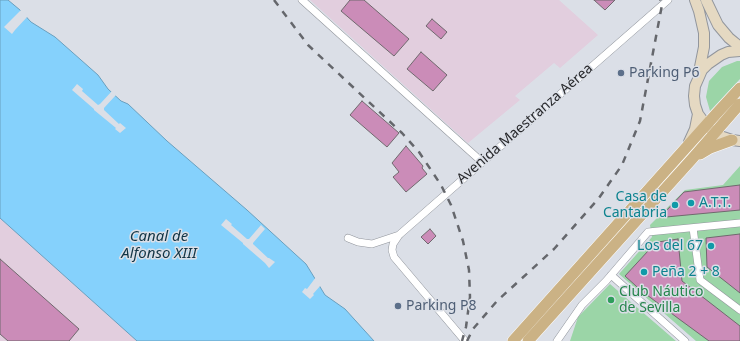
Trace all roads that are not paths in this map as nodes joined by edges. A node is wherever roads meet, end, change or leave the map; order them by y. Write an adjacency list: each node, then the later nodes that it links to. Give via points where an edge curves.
1 (302, 0): 16 (street)
2 (695, 0): 7 (main road, via 704,33)
3 (706, 0): 5 (main road, via 718,25)
4 (666, 1): 16 (street, Avenida Maestranza Aérea)
5 (740, 48)
6 (740, 51): 7 (main road, via 728,52 714,59 702,70)
7 (699, 77): 10 (main road, via 694,96)
8 (740, 88): 11 (main road)
9 (740, 104): 12 (main road)
10 (698, 114): 11 (main road); 14 (main road, via 695,129)
11 (706, 126): 12 (main road); 14 (main road)
12 (714, 133): 13 (main road, via 726,139); 15 (main road)
13 (736, 140): 15 (main road, via 710,148)
14 (687, 146): 24 (main road)
15 (692, 159): 25 (main road)
16 (482, 162): 19 (street, Avenida Maestranza Aérea)
17 (740, 223): 18 (street)
18 (693, 228): 21 (street, via 648,232); 22 (street, via 700,280)
19 (399, 235): 20 (street, via 372,244); 23 (street, Avenida Maestranza Aérea, via 393,244 394,257)
20 (348, 238)
21 (611, 275): 26 (street, via 582,305); 27 (street)
22 (740, 310)
23 (465, 341)
24 (513, 341)
25 (528, 341)
26 (557, 341)
27 (685, 341)

